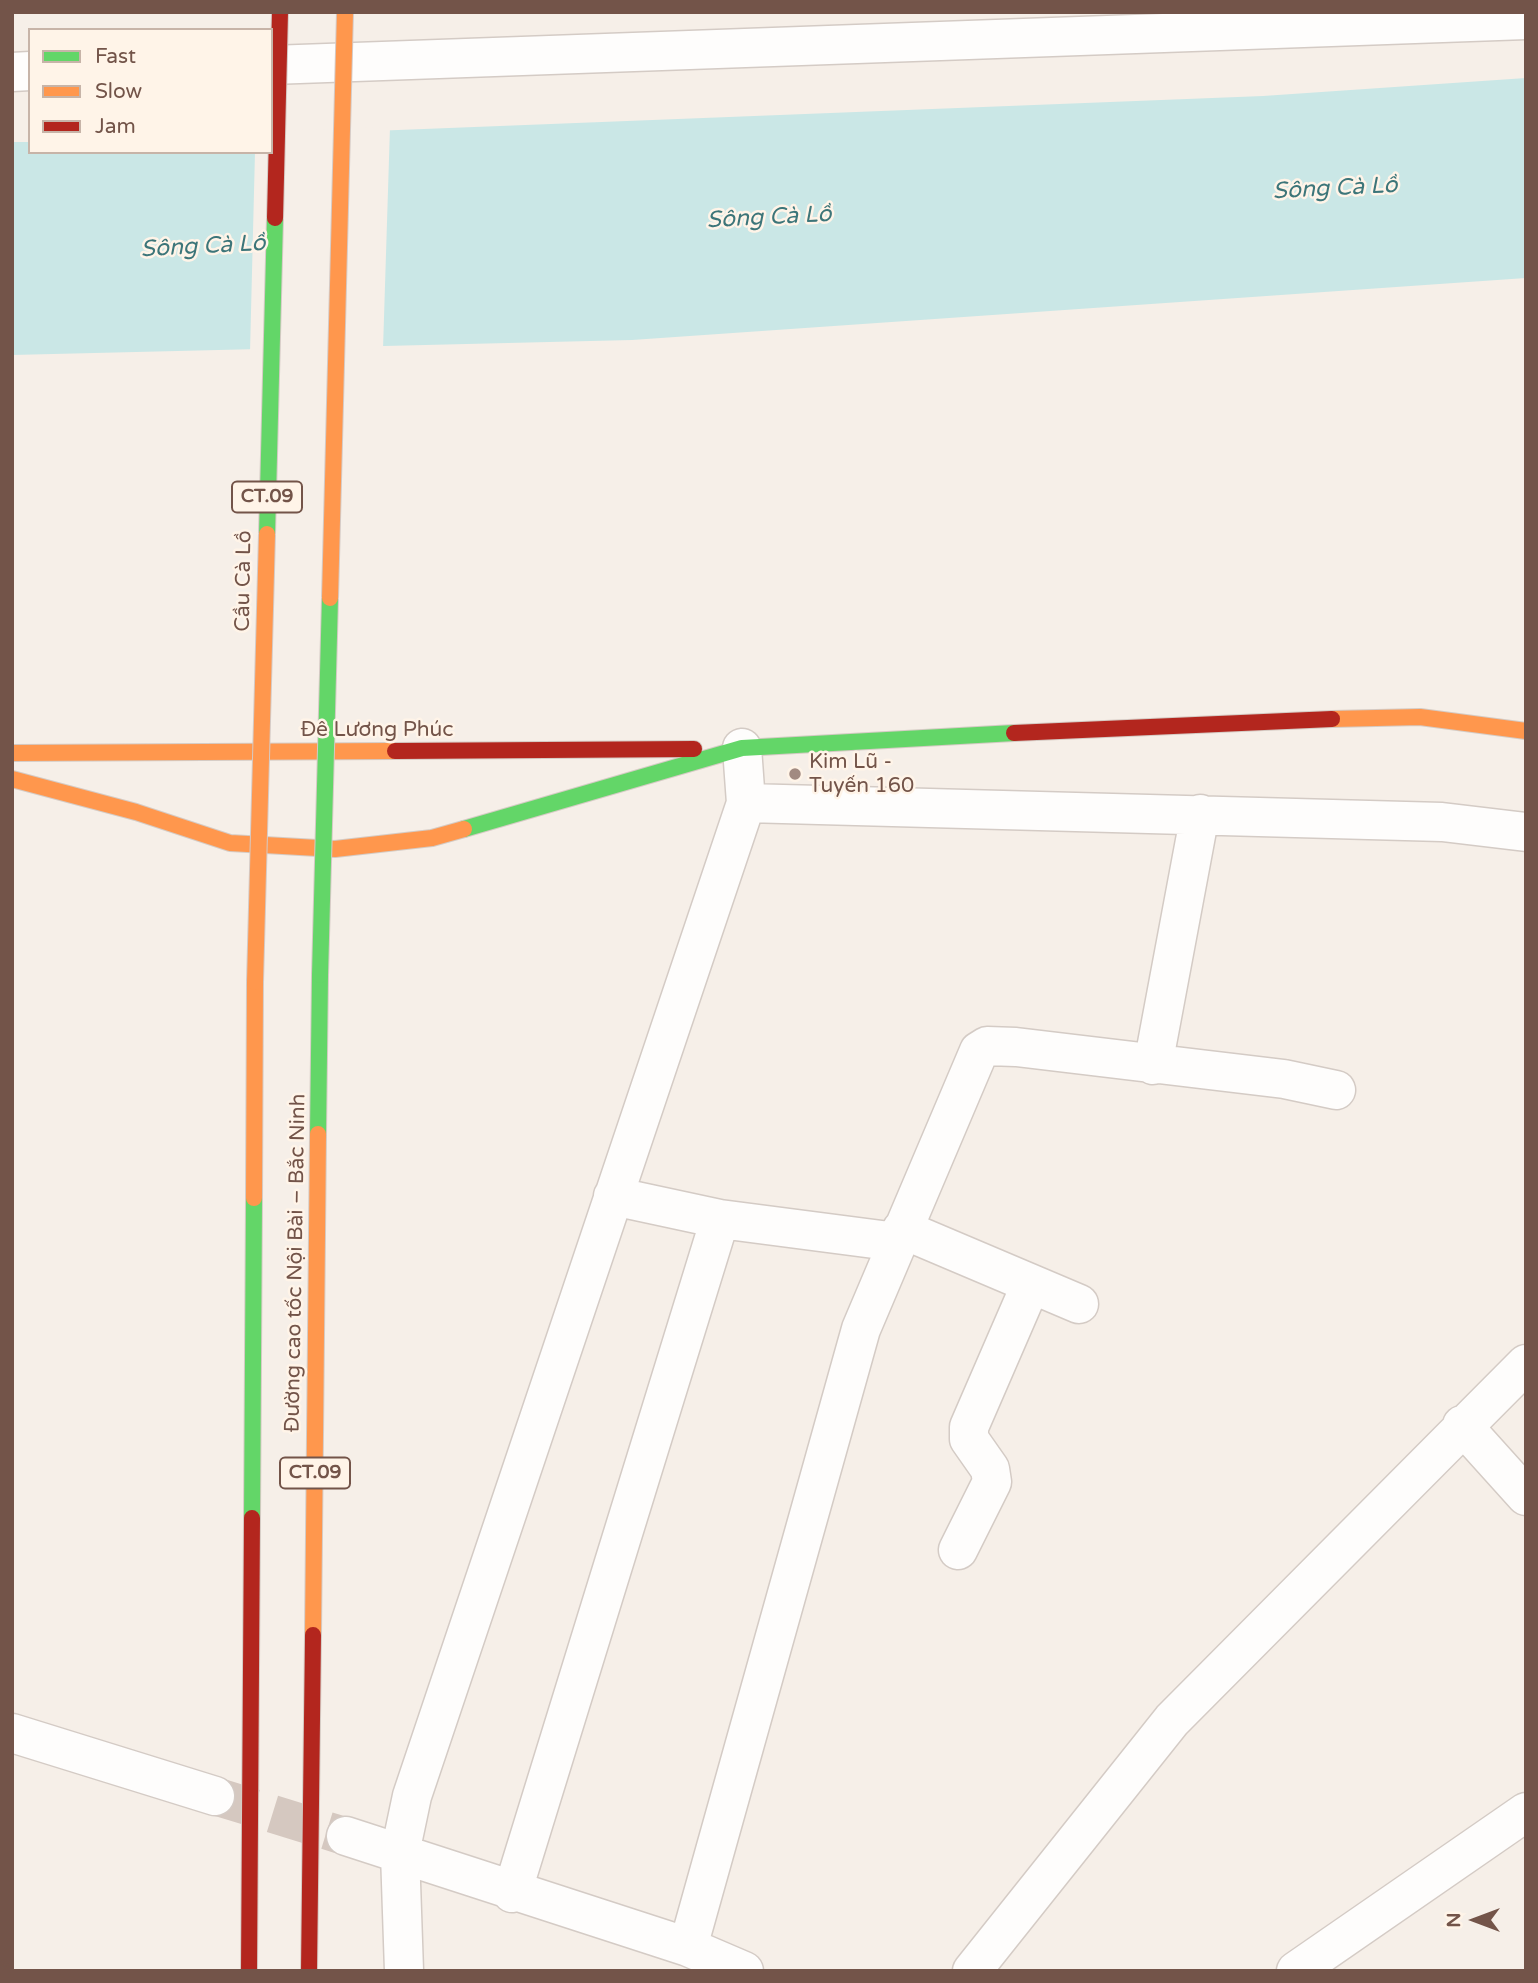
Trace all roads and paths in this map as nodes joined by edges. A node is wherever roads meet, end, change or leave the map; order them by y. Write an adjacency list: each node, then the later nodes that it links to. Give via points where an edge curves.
1 (279, 12): 12 (main road, Cầu Cà Lồ / CT.09, bridge)
2 (345, 12): 32 (main road, Đường cao tốc Nội Bài – Bắc Ninh / CT.09, bridge, via 320,975)
3 (1526, 20): 4 (street)
4 (273, 65)
5 (1526, 731): 6 (main road, via 1420,718 1255,721)
6 (742, 748): 7 (main road, Đê Lương Phúc); 8 (main road, via 432,838 335,849 230,844); 9 (street)
7 (12, 753)
8 (12, 779)
9 (746, 803): 10 (street); 15 (street)
10 (1200, 814): 11 (street, via 1442,822); 13 (street)
11 (1526, 832)
12 (255, 982): 31 (main road, Đường cao tốc Nội Bài – Bắc Ninh / CT.09)
13 (1153, 1065): 14 (street, via 1284,1079); 17 (street, via 1016,1047 987,1046 979,1051)
14 (1336, 1090)
15 (613, 1196): 16 (street); 28 (street, via 412,1796)
16 (720, 1219): 17 (street); 29 (street)
17 (899, 1236): 18 (street); 30 (street, via 862,1329)
18 (1031, 1284): 19 (street); 23 (street, via 969,1427 969,1439 990,1469 992,1482)
19 (1079, 1304)
20 (1526, 1364): 21 (street)
21 (1462, 1425): 22 (street); 35 (street, via 1172,1720)
22 (1526, 1496)
23 (958, 1550)
24 (12, 1733): 25 (street)
25 (215, 1796)
26 (1526, 1812): 36 (street)
27 (346, 1836): 28 (street)
28 (400, 1853): 29 (street); 33 (street)
29 (512, 1892): 30 (street)
30 (688, 1947): 34 (street)
31 (249, 1971)
32 (309, 1971)
33 (404, 1971)
34 (744, 1971)
35 (972, 1971)
36 (1296, 1971)

